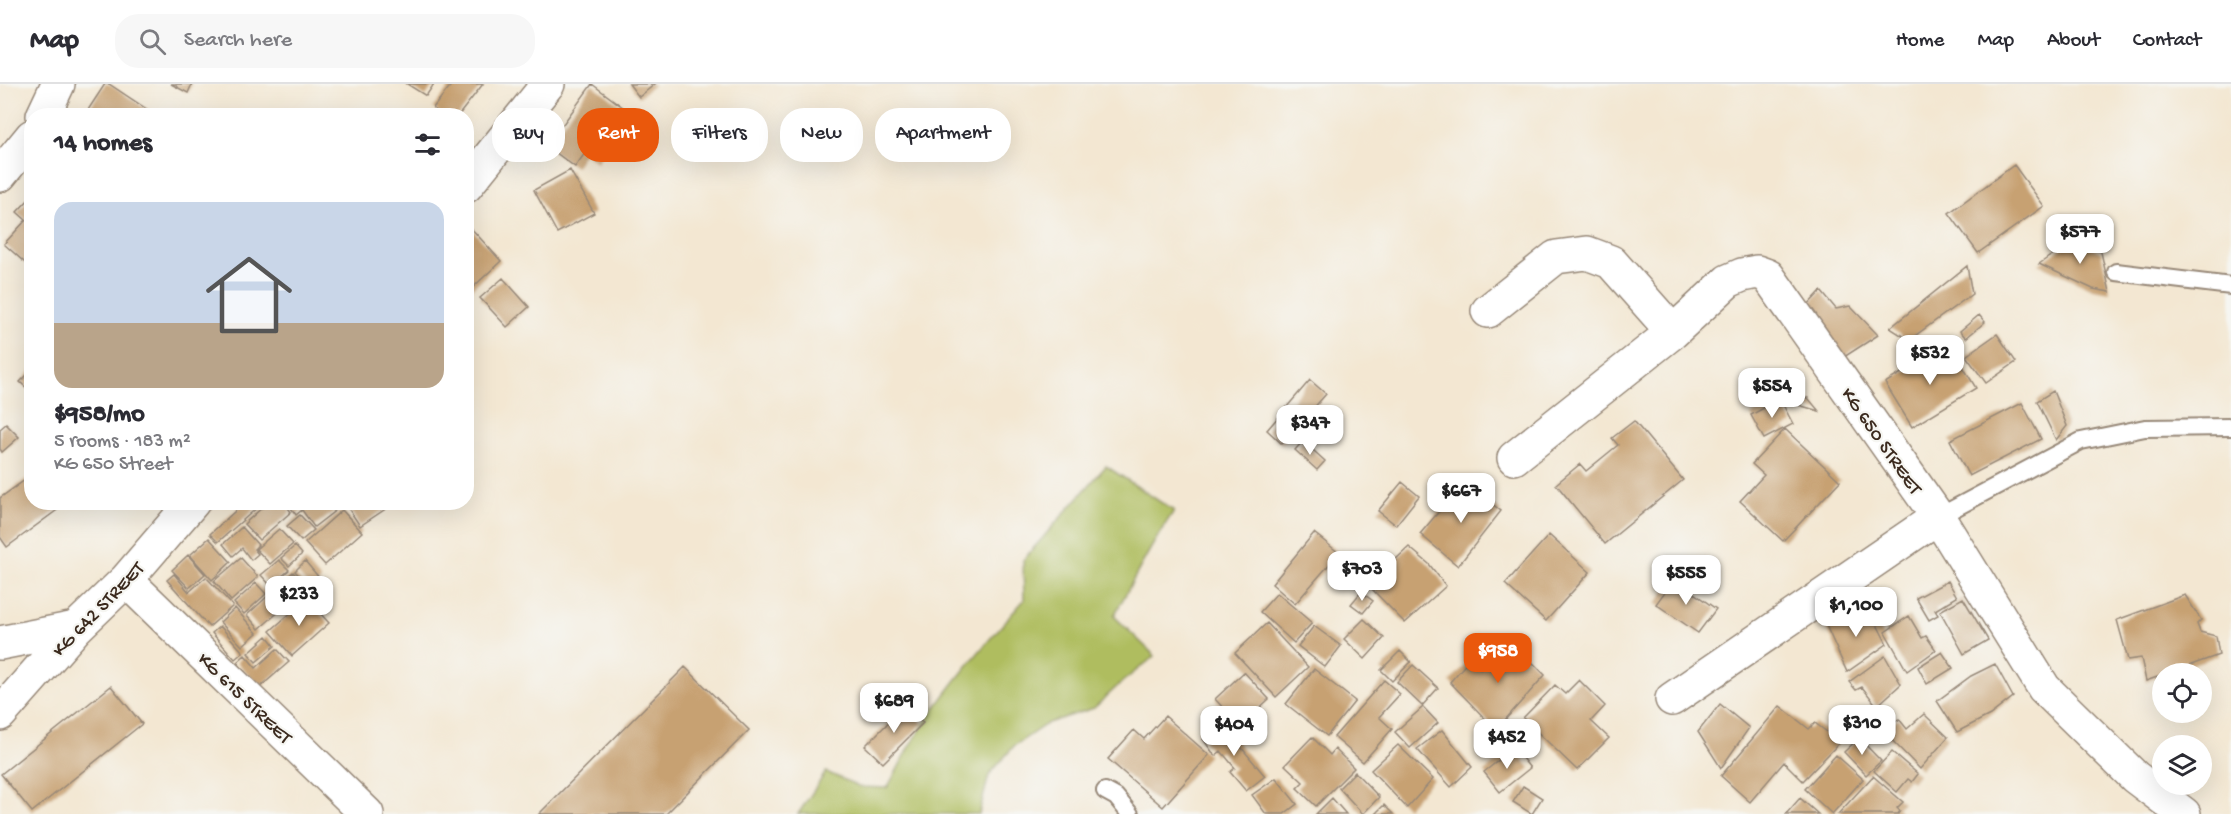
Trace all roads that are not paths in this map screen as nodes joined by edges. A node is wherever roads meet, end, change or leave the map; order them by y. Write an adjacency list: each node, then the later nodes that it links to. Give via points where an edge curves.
1 (58, 84): 3 (street)
2 (548, 84): 6 (street)
3 (47, 108)
4 (24, 146): 5 (street)
5 (0, 175)
6 (474, 176)
7 (2116, 272): 8 (lane)
8 (2231, 286)
9 (1488, 311): 10 (street, via 1556,257 1587,253 1611,262)
10 (1672, 332): 12 (street, KG 650 STREET); 14 (street, KG 650 STREET, via 1728,280 1757,272 1768,276)
11 (2231, 427): 14 (lane, via 2145,428 2080,441)
12 (1514, 458)
13 (186, 510): 15 (street, KG 642 STREET)
14 (1938, 517): 18 (street); 23 (street, KG 650 STREET, via 2044,688 2135,777)
15 (126, 580): 16 (street, KG 642 STREET); 21 (street, KG 615 STREET)
16 (76, 627): 17 (street); 19 (street, KG 642 STREET)
17 (0, 643)
18 (1672, 699)
19 (0, 714)
20 (1105, 791): 22 (lane, via 1116,797)
21 (367, 814)
22 (1130, 814)
23 (2184, 814)

